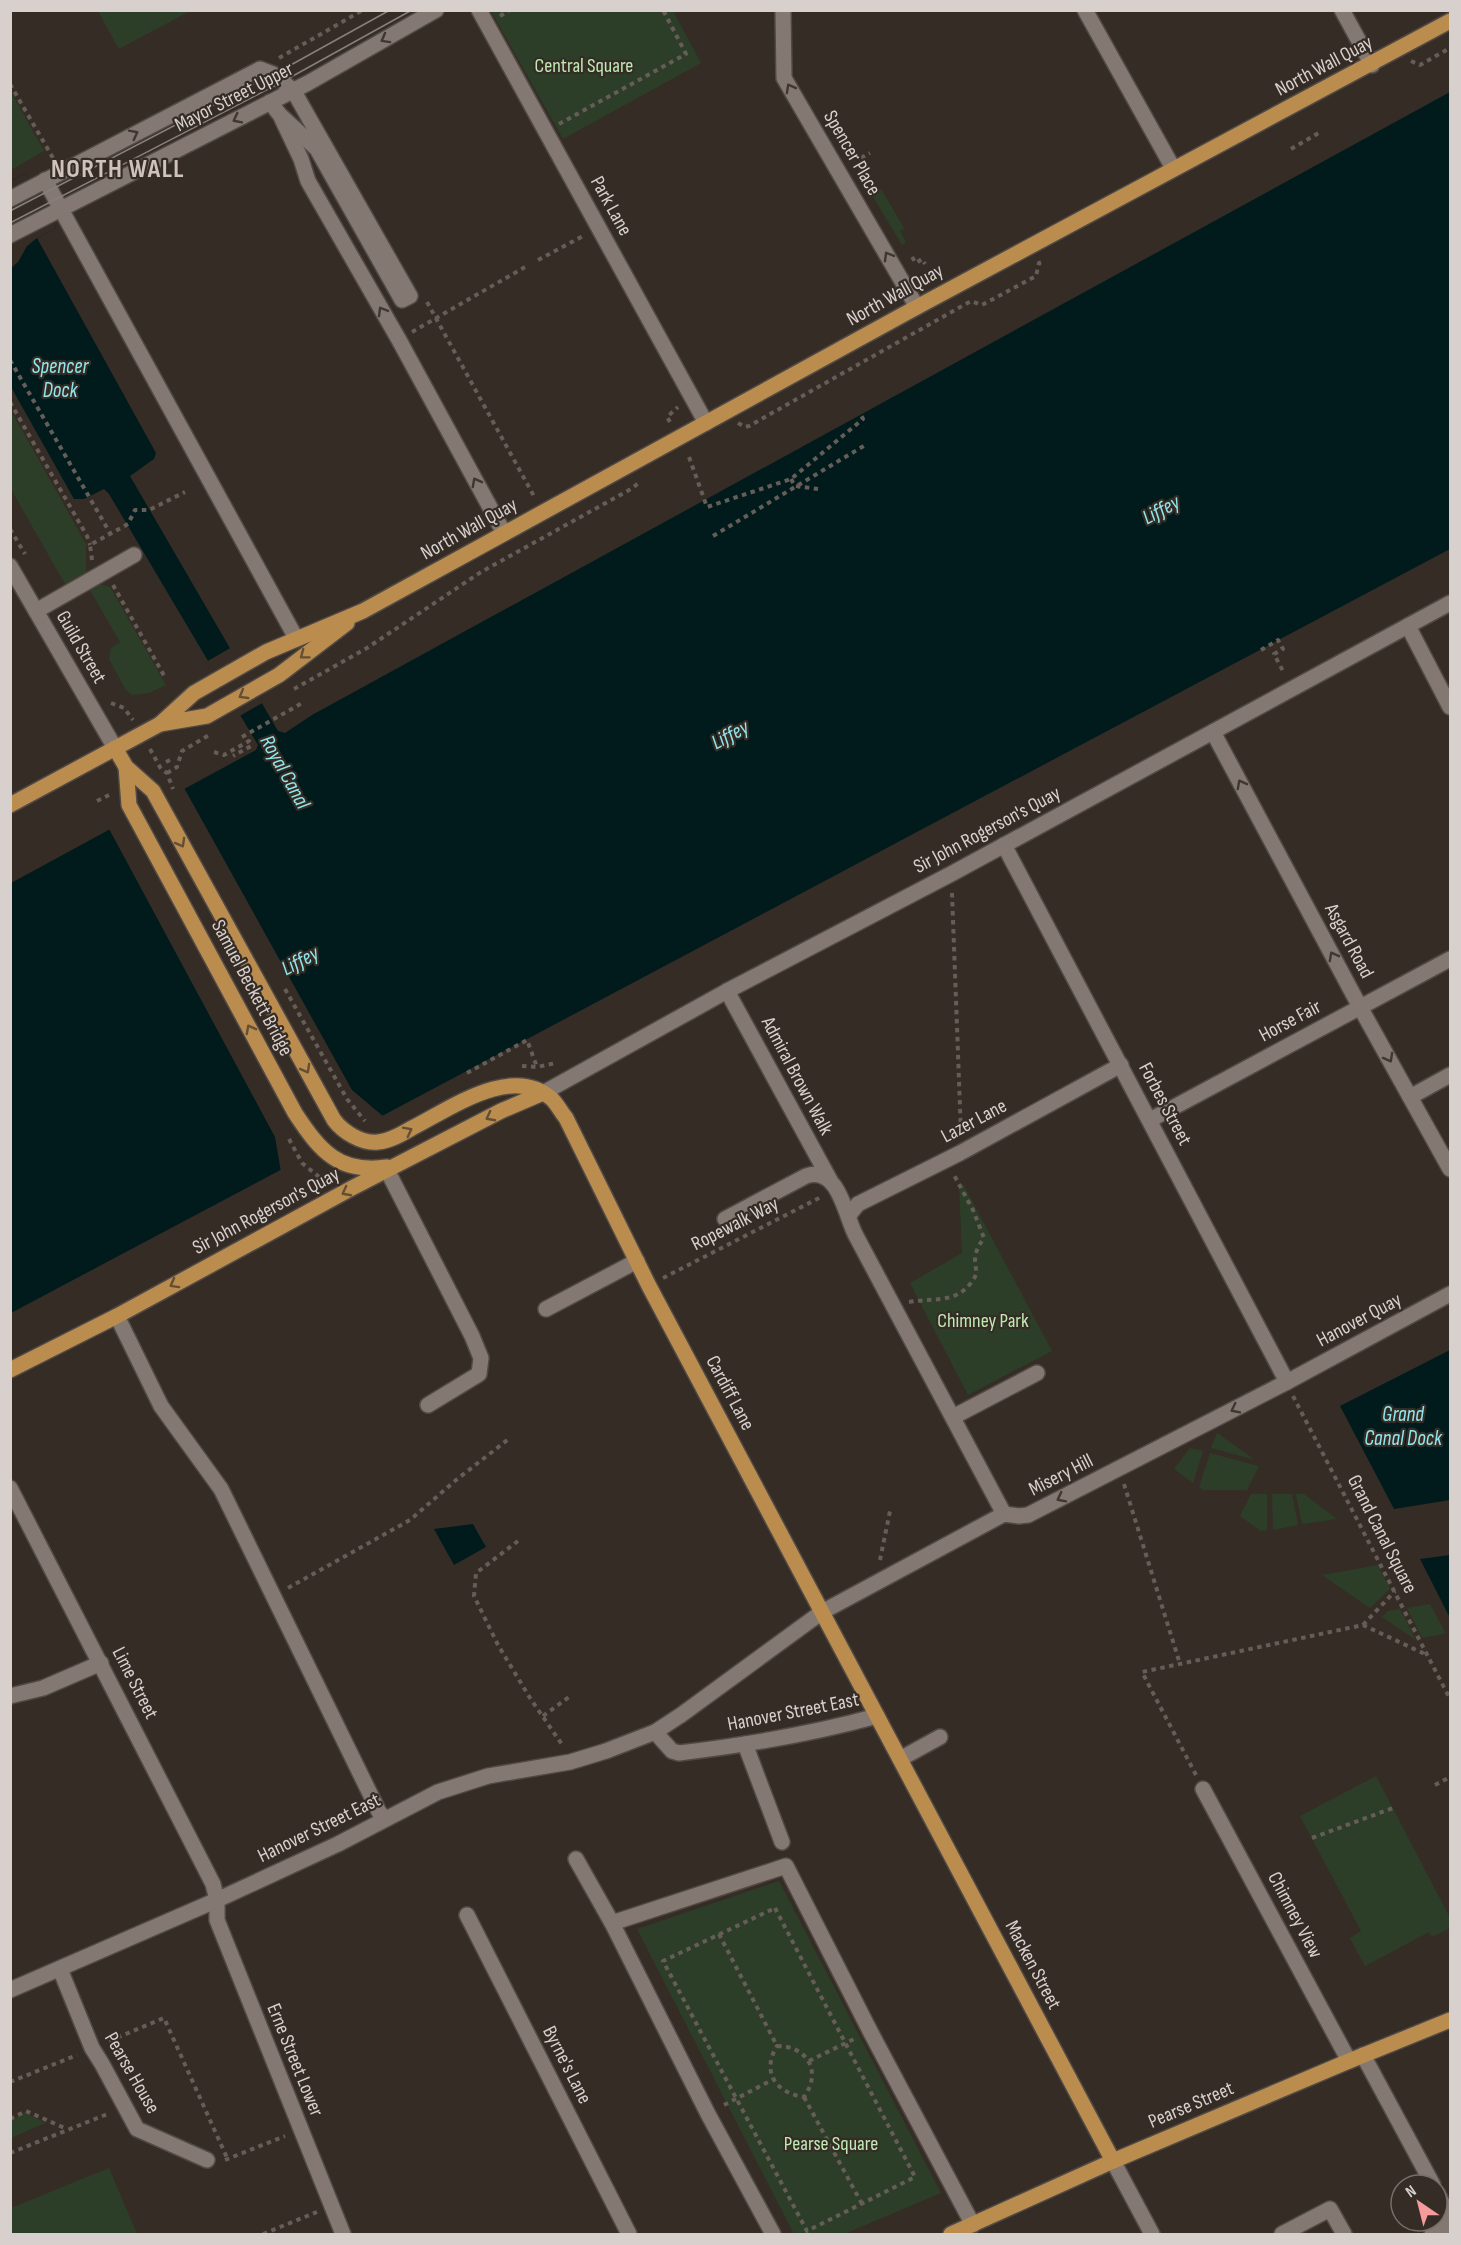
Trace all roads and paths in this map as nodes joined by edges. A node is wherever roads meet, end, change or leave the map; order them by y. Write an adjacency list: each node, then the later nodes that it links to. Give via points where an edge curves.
1 (363, 10): 10 (path)
2 (436, 10): 12 (street, Mayor Street Upper, one-way to 12)
3 (478, 10): 15 (street, Park Lane)
4 (663, 10): 15 (path, via 686,54)
5 (783, 10): 32 (street, Spencer Place, one-way to 5, via 784,78)
6 (1085, 10): 21 (street)
7 (1342, 10): 9 (street)
8 (1450, 21): 9 (main road, North Wall Quay)
9 (1372, 65): 21 (main road, North Wall Quay)
10 (260, 69): 12 (street); 22 (street, Mayor Street Upper, one-way to 10)
11 (10, 84): 18 (path)
12 (293, 90): 13 (street, Mayor Street Upper); 14 (street, via 401,289 317,149)
13 (270, 102): 14 (street); 24 (street, Mayor Street Upper, one-way to 24)
14 (280, 115): 33 (street, one-way to 14, via 308,181)
15 (546, 131): 25 (street, Park Lane)
16 (1322, 131): 17 (path)
17 (1291, 148)
18 (50, 152)
19 (870, 153): 20 (path)
20 (861, 158)
21 (1173, 168): 32 (main road, North Wall Quay)
22 (39, 184): 23 (street, Mayor Street Upper); 24 (street)
23 (10, 199)
24 (55, 212): 26 (street, Mayor Street Upper); 59 (street)
25 (599, 227): 29 (path); 39 (street, Park Lane)
26 (10, 235)
27 (912, 257): 30 (path, via 916,263 922,259)
28 (1048, 258): 40 (path, via 1039,263 1036,276 982,305 971,301)
29 (538, 260)
30 (925, 264)
31 (525, 267): 33 (path)
32 (917, 307): 39 (main road, North Wall Quay)
33 (399, 340): 48 (street, one-way to 33)
34 (10, 360): 49 (path)
35 (10, 402): 51 (path)
36 (681, 403): 38 (path, via 668,417)
37 (861, 415): 43 (path, via 863,419)
38 (670, 422)
39 (706, 423): 48 (main road, North Wall Quay)
40 (747, 426)
41 (867, 444): 44 (path)
42 (689, 457): 43 (path, via 707,507)
43 (791, 479): 44 (path)
44 (795, 486): 46 (path); 50 (path)
45 (631, 489): 63 (path, via 481,572 367,648)
46 (818, 489)
47 (185, 492): 49 (path, via 149,510 135,510 128,524)
48 (504, 533): 57 (main road, North Wall Quay)
49 (110, 534): 51 (path)
50 (714, 536)
51 (90, 545): 54 (path)
52 (134, 555): 54 (street)
53 (13, 577): 56 (street, Guild Street)
54 (94, 578): 56 (street); 62 (path, via 110,580)
55 (1450, 603): 58 (street, Sir John Rogerson's Quay)
56 (36, 611): 69 (street, Guild Street)
57 (363, 611): 59 (main road, North Wall Quay); 66 (main road, North Wall Quay, one-way to 66, via 279,675 207,716)
58 (1408, 626): 65 (street); 67 (street, Sir John Rogerson's Quay)
59 (296, 638): 66 (main road, North Wall Quay, via 194,693)
60 (1261, 650): 61 (path, via 1278,640 1283,649 1274,654)
61 (1284, 673)
62 (166, 679)
63 (291, 690)
64 (304, 702): 68 (path)
65 (1450, 707)
66 (160, 724): 69 (main road)
67 (1213, 732): 80 (street, Sir John Rogerson's Quay); 84 (street, Asgard Road, one-way to 67)
68 (242, 737)
69 (115, 748): 74 (main road, Samuel Beckett Bridge); 79 (main road)
70 (182, 751): 75 (path, via 177,766)
71 (152, 752): 75 (path)
72 (214, 752): 73 (path, via 224,755 249,741 251,746)
73 (233, 756)
74 (126, 767): 89 (main road, Samuel Beckett Bridge, one-way to 89, via 153,791 341,1129 377,1142 498,1087 519,1086); 96 (main road, Samuel Beckett Bridge, one-way to 74, via 369,1169 337,1161 322,1151 295,1113 129,805)
75 (167, 773): 76 (path)
76 (173, 790)
77 (109, 795): 78 (path)
78 (97, 801)
79 (10, 805)
80 (1004, 845): 81 (street, Sir John Rogerson's Quay); 85 (street, Forbes Street)
81 (951, 874): 83 (street, Sir John Rogerson's Quay); 94 (path, via 961,1137)
82 (1450, 959): 84 (street, Horse Fair)
83 (727, 991): 89 (street, Sir John Rogerson's Quay); 98 (street, Admiral Brown Walk)
84 (1360, 1007): 90 (street, Asgard Road, one-way to 90); 92 (street, Horse Fair)
85 (1121, 1065): 92 (street, Forbes Street); 94 (street, Lazer Lane)
86 (537, 1067): 87 (path, via 527,1040)
87 (467, 1073)
88 (1450, 1075): 90 (street)
89 (543, 1093): 96 (main road, Sir John Rogerson's Quay, one-way to 96); 102 (main road, Cardiff Lane, via 553,1100 575,1134)
90 (1410, 1097): 97 (street, Asgard Road)
91 (347, 1099): 93 (path)
92 (1150, 1120): 110 (street, Forbes Street)
93 (368, 1125)
94 (953, 1156): 100 (street, Lazer Lane, via 858,1204); 105 (path, via 984,1238 973,1261 977,1273 971,1286 957,1296)
95 (302, 1163): 99 (path, via 318,1176)
96 (393, 1169): 107 (main road, Sir John Rogerson's Quay, one-way to 107); 111 (street, via 481,1358 479,1374)
97 (1450, 1169)
98 (833, 1185): 100 (street, Admiral Brown Walk); 101 (street, via 818,1174 806,1176); 103 (path, Ropewalk Way)
99 (322, 1192)
100 (849, 1215): 105 (street, Admiral Brown Walk, via 855,1234)
101 (725, 1219)
102 (637, 1261): 103 (main road, Cardiff Lane); 106 (street)
103 (649, 1286): 122 (main road, Cardiff Lane)
104 (1450, 1294): 110 (street, Hanover Quay)
105 (894, 1305): 112 (street, Admiral Brown Walk)
106 (546, 1310)
107 (117, 1316): 108 (main road, Sir John Rogerson's Quay); 121 (street, via 161,1406 221,1490)
108 (10, 1370)
109 (1037, 1373): 112 (street)
110 (1287, 1382): 114 (street, Misery Hill, one-way to 114); 120 (path, Grand Canal Square)
111 (428, 1405)
112 (953, 1417): 117 (street, Admiral Brown Walk)
113 (510, 1438): 121 (path, via 410,1520)
114 (1119, 1468): 117 (street, Misery Hill, one-way to 117, via 1028,1515); 126 (path)
115 (10, 1488): 125 (street, Lime Street)
116 (890, 1511): 119 (path)
117 (1004, 1514): 122 (street, Misery Hill)
118 (518, 1541): 130 (path, via 476,1573 474,1596 498,1645)
119 (880, 1557)
120 (1395, 1592): 123 (path); 124 (path, Grand Canal Square)
121 (274, 1595): 141 (street, via 379,1812)
122 (822, 1612): 131 (main road, Cardiff Lane); 132 (street, Hanover Street East)
123 (1363, 1625): 124 (path); 126 (path)
124 (1427, 1654): 129 (path, Grand Canal Square)
125 (101, 1664): 127 (street, via 43,1689); 145 (street, Lime Street, via 213,1884)
126 (1180, 1664): 139 (path, via 1142,1672)
127 (10, 1696)
128 (569, 1697): 130 (path)
129 (1450, 1699)
130 (543, 1716): 136 (path)
131 (877, 1716): 134 (street, Hanover Street East); 135 (main road, Macken Street)
132 (655, 1732): 134 (street, Hanover Street East, via 672,1751 679,1753); 136 (street, Hanover Street East)
133 (940, 1737): 135 (street)
134 (745, 1744): 143 (street)
135 (900, 1759): 168 (main road, Macken Street)
136 (574, 1761): 141 (street, Hanover Street East, via 462,1783)
137 (1450, 1777): 138 (path)
138 (1435, 1785)
139 (1203, 1789): 155 (street, Chimney View)
140 (1392, 1808): 142 (path)
141 (386, 1819): 145 (street, Hanover Street East)
142 (1312, 1838)
143 (782, 1842)
144 (576, 1859): 147 (street)
145 (217, 1900): 149 (street, Hanover Street East); 164 (street, Erne Street Lower, via 217,1920)
146 (467, 1915): 176 (street, Byrne's Lane)
147 (612, 1923): 173 (street, via 786,1866); 177 (street)
148 (719, 1934): 152 (path, via 775,1908); 153 (path); 160 (path, via 663,1961)
149 (60, 1969): 150 (street, Hanover Street East); 154 (street, Pearse House)
150 (10, 1990)
151 (1450, 2020): 155 (main road, Pearse Street)
152 (845, 2043): 156 (path); 170 (path, via 915,2177)
153 (777, 2046): 156 (path, via 800,2050); 157 (path, via 769,2066)
154 (92, 2048): 158 (path); 161 (street, Pearse House); 167 (path, via 164,2018)
155 (1356, 2058): 168 (main road, Pearse Street); 169 (street, Chimney View)
156 (809, 2061): 159 (path, via 811,2087)
157 (774, 2079): 159 (path, via 783,2090); 160 (path)
158 (10, 2082)
159 (804, 2097): 170 (path)
160 (737, 2098): 170 (path, via 807,2231)
161 (126, 2106): 163 (path); 166 (street, Pearse House, via 137,2129)
162 (10, 2119): 163 (path, via 26,2111)
163 (68, 2130): 165 (path)
164 (300, 2130): 167 (path); 171 (street, Erne Street Lower)
165 (10, 2153)
166 (207, 2160): 167 (path)
167 (228, 2160)
168 (1113, 2161): 173 (main road, Pearse Street); 179 (street, Macken Street)
169 (1426, 2173)
170 (862, 2204)
171 (331, 2205): 174 (path); 175 (street, Erne Street Lower)
172 (1450, 2224): 182 (street)
173 (973, 2225): 178 (main road, Pearse Street)
174 (263, 2235)
175 (343, 2235)
176 (629, 2235)
177 (772, 2235)
178 (951, 2235)
179 (1152, 2235)
180 (1282, 2235): 181 (street, via 1330,2209)
181 (1344, 2235)
182 (1432, 2235)

